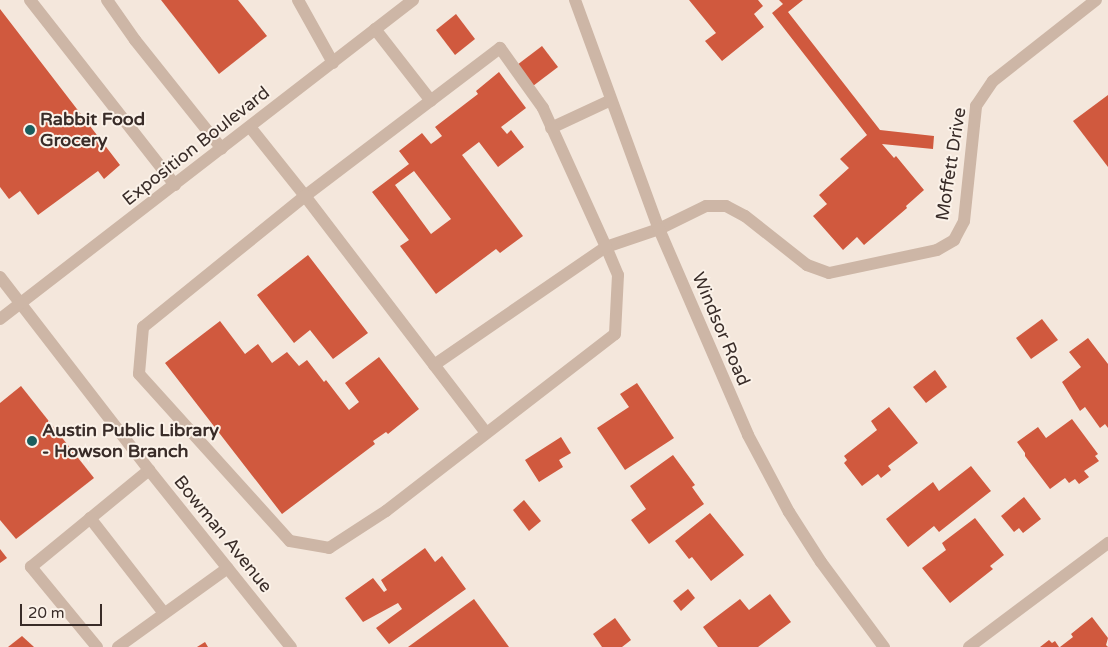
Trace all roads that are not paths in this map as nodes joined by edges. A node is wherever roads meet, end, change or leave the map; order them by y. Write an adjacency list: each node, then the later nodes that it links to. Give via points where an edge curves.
1 (30, 0): 14 (street)
2 (107, 0): 13 (street)
3 (298, 0): 8 (street)
4 (413, 0): 7 (street, Exposition Boulevard)
5 (574, 0): 9 (street, Windsor Road)
6 (1096, 0): 16 (street, Moffett Drive, via 993,81 976,106 964,221 954,240 937,250 829,273 807,265 745,216 726,206 706,206)
7 (376, 29): 8 (street, Exposition Boulevard); 10 (street)
8 (333, 63): 11 (street, Exposition Boulevard)
9 (612, 100): 12 (street); 16 (street, Windsor Road)
10 (431, 101): 12 (street, via 500,48 543,108); 15 (street)
11 (250, 127): 13 (street, Exposition Boulevard); 15 (street)
12 (551, 128): 17 (street)
13 (222, 149): 14 (street, Exposition Boulevard)
14 (175, 186): 19 (street, Exposition Boulevard)
15 (305, 196): 21 (street); 22 (street, via 143,327 139,374 290,541 329,548 386,511)
16 (659, 229): 17 (street, Moffett Drive); 31 (street, Windsor Road, via 748,435 789,512 821,562)
17 (606, 247): 21 (street, Moffett Drive); 22 (street, via 618,275 615,334)
18 (0, 277): 19 (street, Bowman Avenue)
19 (21, 304): 20 (street, Exposition Boulevard); 23 (street, Bowman Avenue)
20 (0, 319)
21 (434, 365): 22 (street)
22 (486, 433)
23 (149, 470): 24 (street); 26 (street, Bowman Avenue)
24 (90, 518): 27 (street); 28 (street, via 31,567)
25 (1108, 543): 32 (street)
26 (228, 568): 27 (street); 30 (street, Bowman Avenue)
27 (164, 613): 29 (street)
28 (97, 647)
29 (118, 647)
30 (291, 647)
31 (884, 647)
32 (969, 647)

